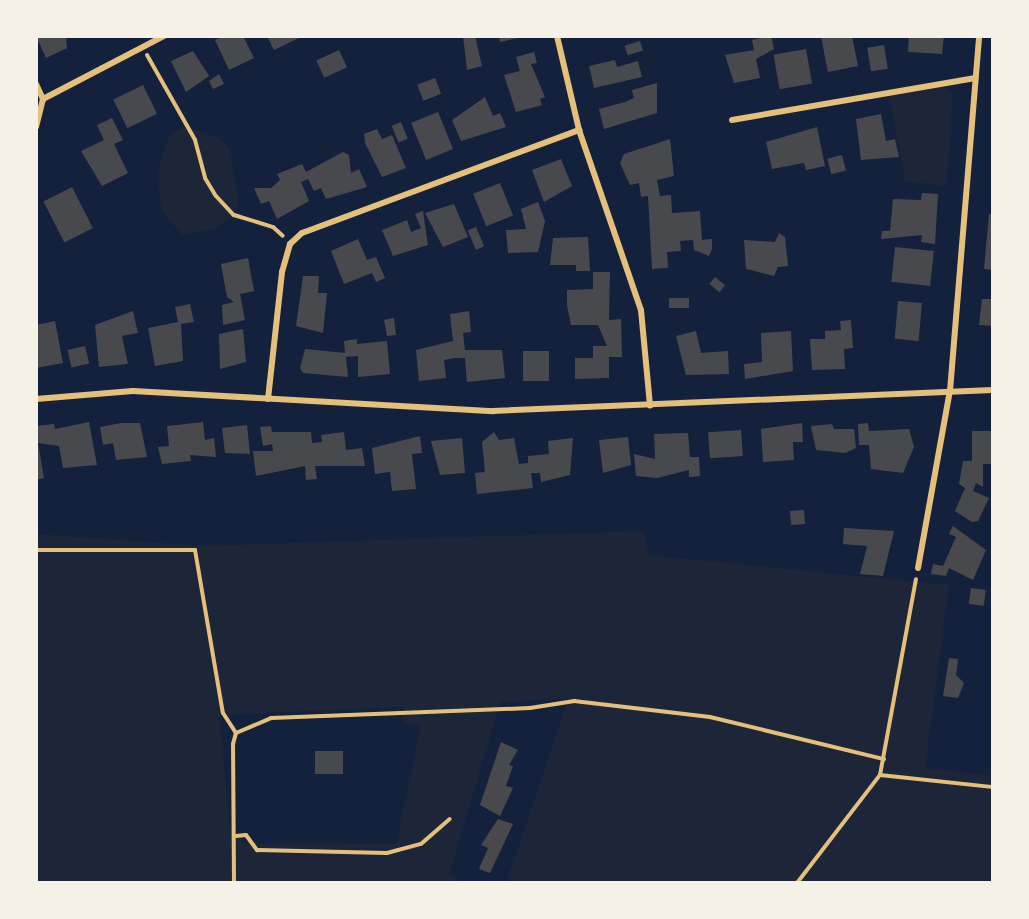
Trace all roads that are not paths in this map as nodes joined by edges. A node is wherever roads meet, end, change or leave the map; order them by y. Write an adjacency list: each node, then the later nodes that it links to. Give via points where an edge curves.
1 (164, 36): 6 (street)
2 (557, 36): 9 (street)
3 (979, 36): 4 (street)
4 (975, 78): 7 (street); 11 (street)
5 (36, 84): 6 (street)
6 (43, 99): 8 (street)
7 (732, 120)
8 (36, 127)
9 (579, 130): 13 (street, via 302,233 290,243 282,272); 14 (street, via 641,310)
10 (993, 390): 11 (street)
11 (950, 391): 14 (street); 15 (street)
12 (36, 399): 13 (street, via 133,391)
13 (268, 399): 14 (street, via 493,411)
14 (650, 406)
15 (918, 568)

